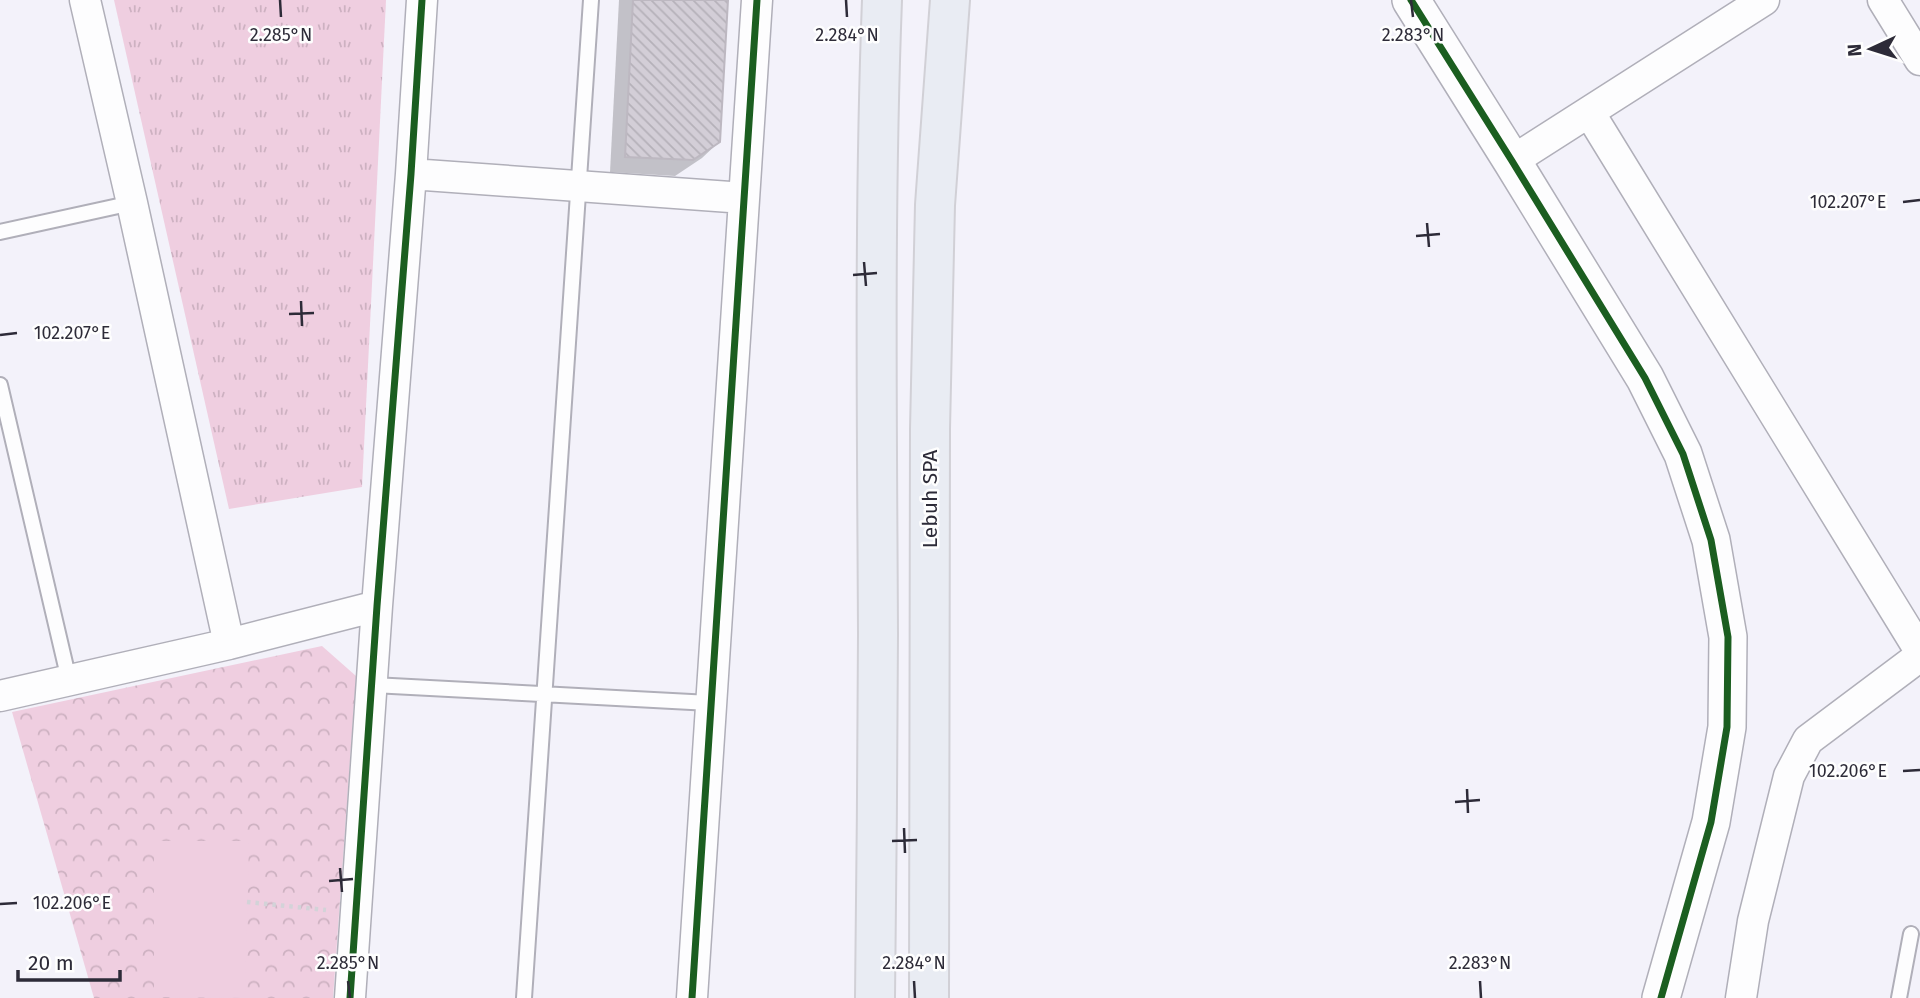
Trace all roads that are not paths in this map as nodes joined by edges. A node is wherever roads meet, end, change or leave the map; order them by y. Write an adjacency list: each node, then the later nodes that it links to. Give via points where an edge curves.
1 (85, 0): 16 (street)
2 (422, 0): 13 (street)
3 (591, 0): 14 (lane)
4 (757, 0): 15 (street)
5 (882, 0): 31 (highway)
6 (950, 0): 32 (highway, Lebuh SPA, via 935,205 930,429)
7 (1411, 0): 12 (street)
8 (1764, 0): 11 (street)
9 (1883, 0): 10 (street)
10 (1920, 60)
11 (1589, 112): 12 (street); 21 (street)
12 (1512, 160): 33 (street, via 1645,378 1683,454 1711,540 1728,637 1727,727 1711,822)
13 (411, 174): 14 (street); 19 (street)
14 (578, 187): 15 (street); 24 (lane)
15 (744, 198): 26 (street)
16 (131, 203): 17 (lane); 20 (street)
17 (0, 232)
18 (0, 384): 22 (lane)
19 (377, 607): 20 (street); 23 (street)
20 (229, 644): 22 (street)
21 (1920, 654): 34 (street, via 1808,740 1789,776 1753,921)
22 (69, 680): 25 (street)
23 (373, 685): 24 (lane); 28 (street)
24 (545, 694): 26 (lane); 29 (lane)
25 (0, 696)
26 (710, 703): 30 (street)
27 (1911, 933): 35 (lane)
28 (350, 998)
29 (524, 998)
30 (692, 998)
31 (874, 998)
32 (929, 998)
33 (1661, 998)
34 (1741, 998)
35 (1899, 998)

